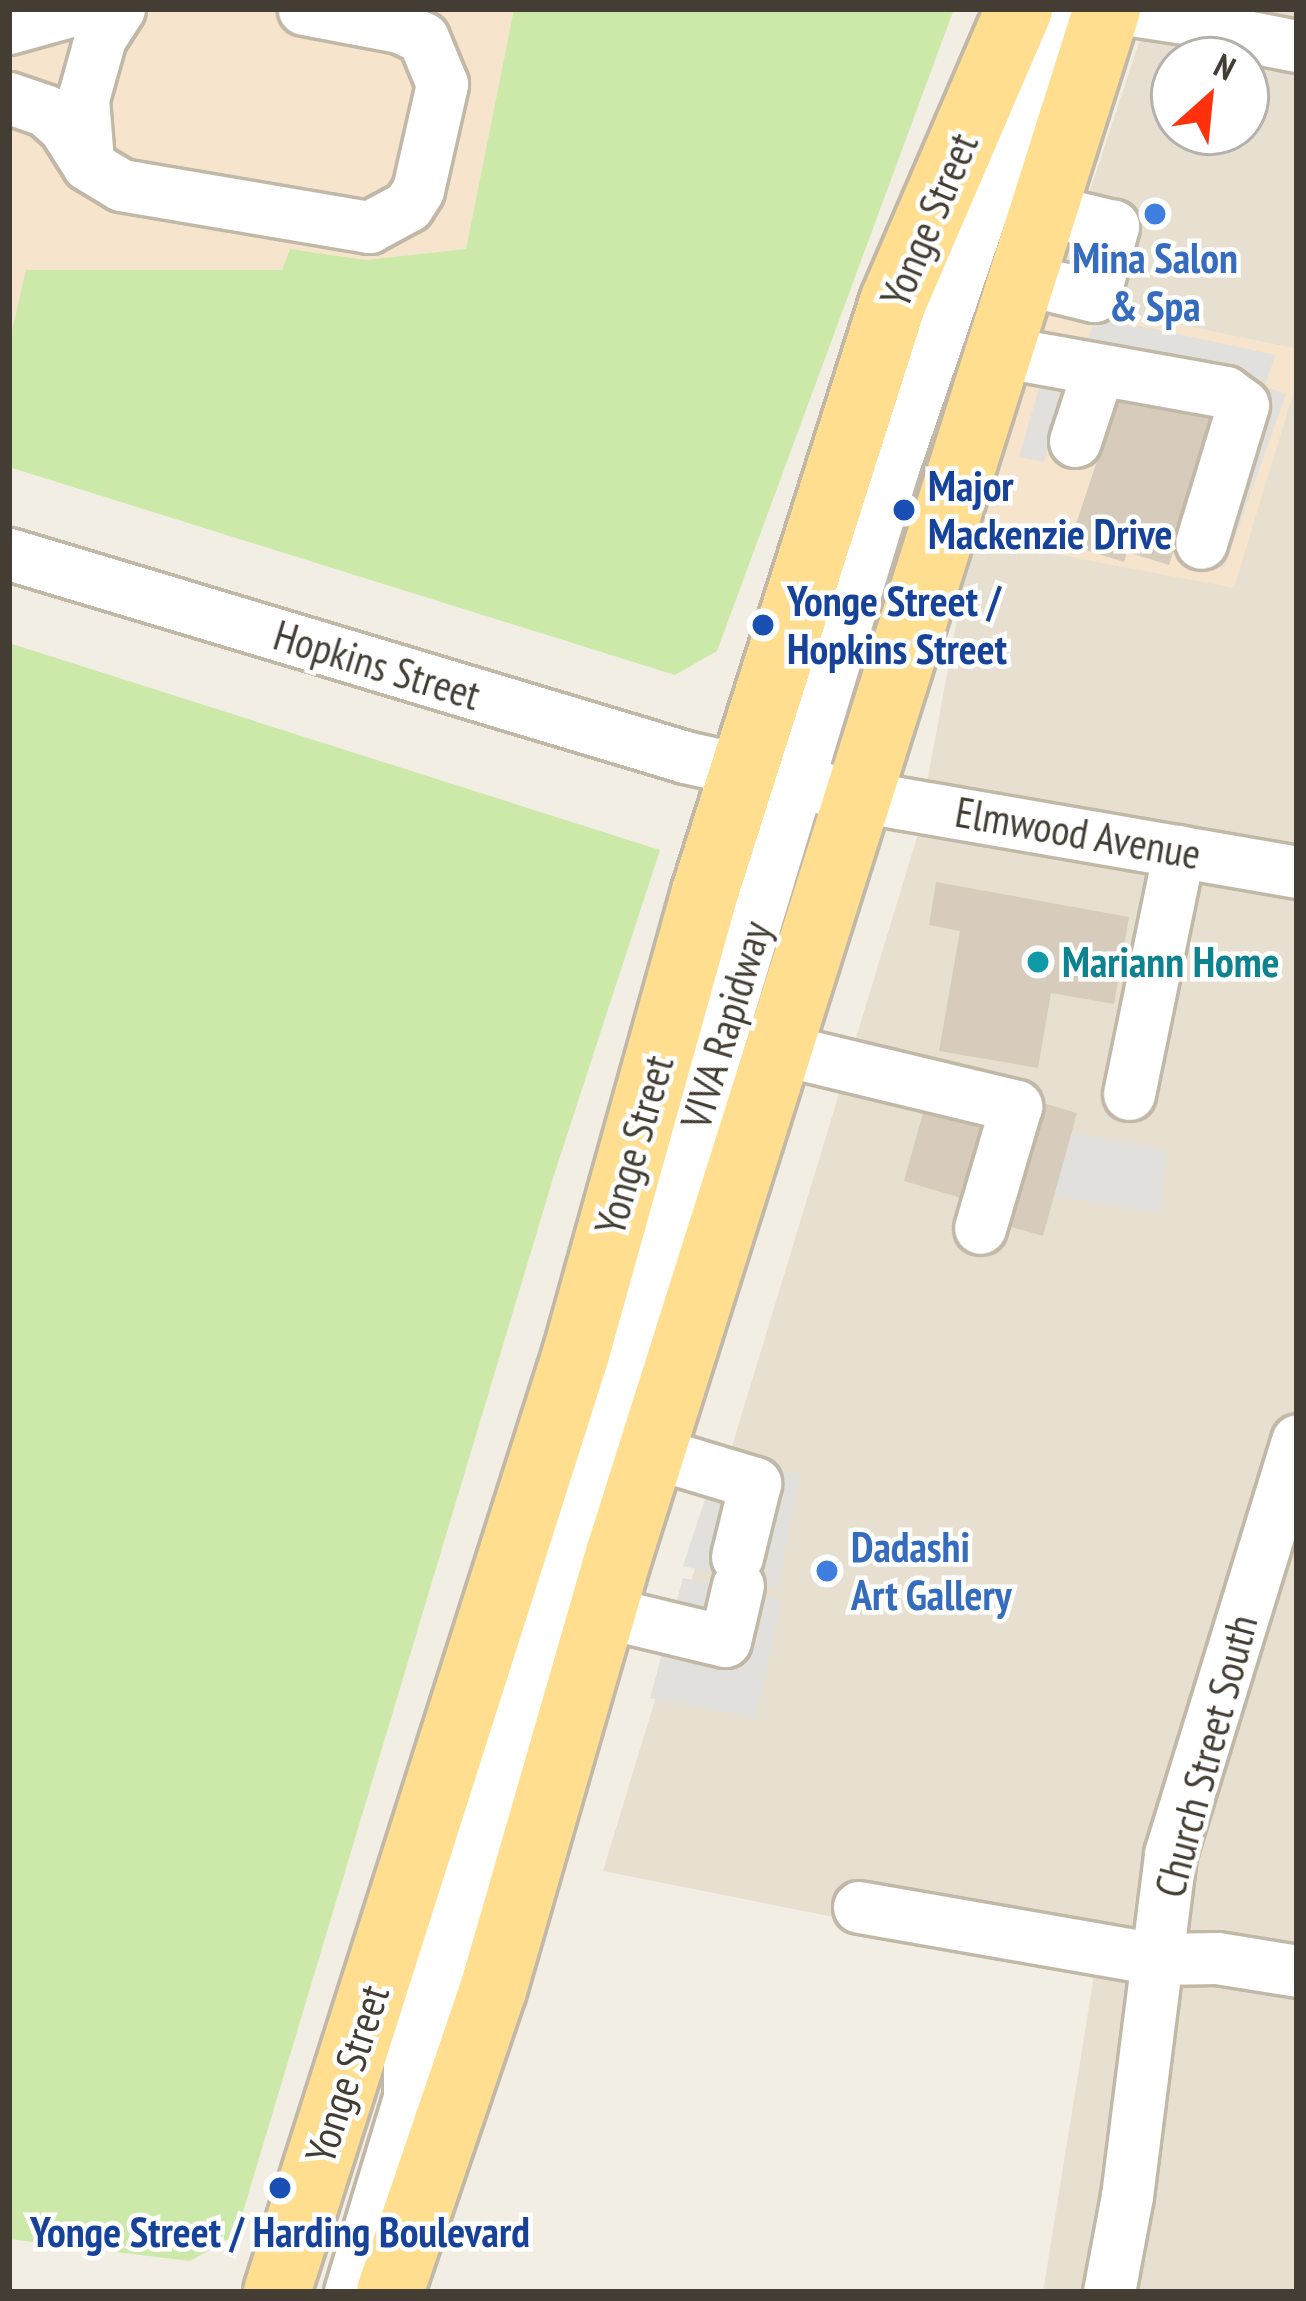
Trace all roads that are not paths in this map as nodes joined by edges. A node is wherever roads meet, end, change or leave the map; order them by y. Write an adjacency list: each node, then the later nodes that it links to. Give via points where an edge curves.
1 (77, 9): 9 (street)
2 (119, 9): 12 (street, via 100,38 82,99)
3 (304, 9): 12 (street, via 423,38 442,84 424,174 408,206 369,226 122,185)
4 (1051, 9): 8 (street)
5 (1107, 9): 13 (main road, Yonge Street)
6 (1125, 9): 7 (street)
7 (1206, 15): 10 (street, via 1225,32)
8 (1027, 25): 18 (main road, Yonge Street, via 893,302)
9 (9, 28)
10 (1297, 46)
11 (9, 98): 12 (street, via 46,111)
12 (88, 165)
13 (998, 351): 14 (street); 18 (main road, Yonge Street)
14 (1099, 371): 15 (street); 16 (street, via 1225,392 1243,405)
15 (1075, 441)
16 (1201, 544)
17 (9, 554): 18 (street, Hopkins Street, via 685,757)
18 (802, 783): 19 (street, Elmwood Avenue); 21 (main road, Yonge Street); 31 (street, VIVA Rapidway); 32 (main road, Yonge Street, via 705,892 576,1354)
19 (1179, 851): 20 (street, Elmwood Avenue); 22 (street)
20 (1297, 872)
21 (779, 1049): 23 (street, via 1016,1106); 25 (main road, Yonge Street)
22 (1130, 1094)
23 (980, 1228)
24 (1297, 1440): 28 (street, Church Street South, via 1170,1854)
25 (652, 1452): 26 (main road, Yonge Street); 26 (street, via 755,1483 724,1641)
26 (604, 1612): 35 (main road, Yonge Street, via 493,1990)
27 (859, 1907): 28 (street)
28 (1157, 1959): 29 (street, via 1217,1958); 30 (street, via 1230,1988); 36 (street, Church Street South)
29 (1297, 1971)
30 (1297, 2000)
31 (409, 2064): 33 (street, VIVA Rapidway, via 389,2090); 34 (street, VIVA Rapidway, via 409,2098)
32 (277, 2292)
33 (325, 2292)
34 (350, 2292)
35 (390, 2292)
36 (1109, 2292)

